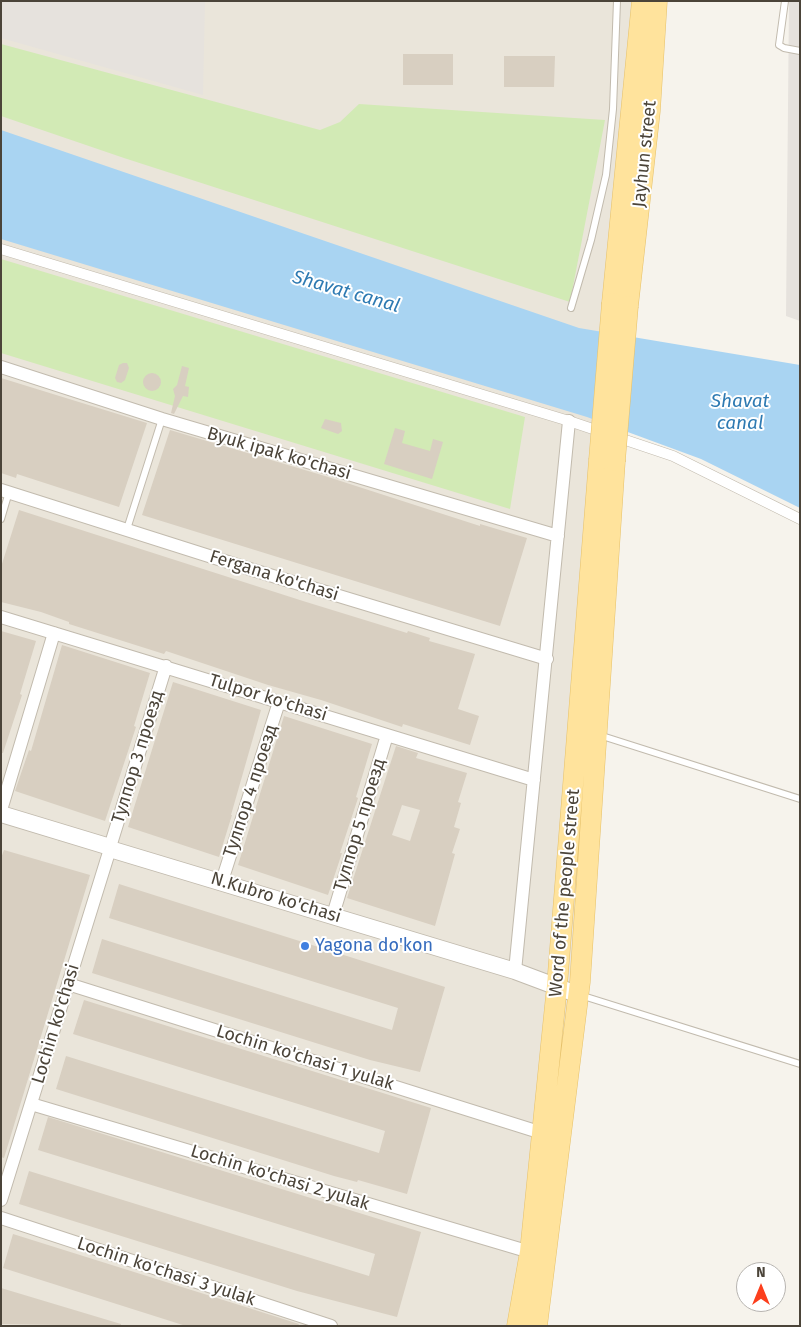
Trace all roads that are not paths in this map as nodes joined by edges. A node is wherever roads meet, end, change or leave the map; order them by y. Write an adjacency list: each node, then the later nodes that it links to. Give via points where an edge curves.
1 (618, 1): 8 (lane, via 606,175)
2 (642, 1): 7 (main road, Jayhun street)
3 (657, 1): 7 (main road, Jayhun street, via 650,112)
4 (785, 1): 5 (lane, via 779,45)
5 (800, 51)
6 (1, 249): 11 (street)
7 (620, 304): 12 (main road, bridge)
8 (571, 308)
9 (1, 368): 10 (street, Byuk ipak ko'chasi)
10 (162, 419): 16 (lane); 17 (street, Byuk ipak ko'chasi)
11 (570, 421): 15 (street, via 673,456); 17 (street)
12 (607, 460): 23 (main road, Word of the people street, via 607,613); 33 (main road, Word of the people street)
13 (5, 491): 14 (lane); 16 (street, Fergana ko'chasi)
14 (1, 519)
15 (800, 519)
16 (127, 529): 20 (street, Fergana ko'chasi)
17 (558, 536): 20 (street)
18 (1, 617): 19 (street, Tulpor ko'chasi)
19 (54, 633): 21 (street, Tulpor ko'chasi); 27 (street)
20 (547, 659): 25 (street)
21 (166, 666): 22 (street, Tulpor ko'chasi); 28 (street, Тулпор 3 проезд)
22 (279, 702): 24 (street, Tulpor ko'chasi); 29 (street, Тулпор 4 проезд)
23 (595, 734): 26 (lane); 34 (main road, Word of the people street)
24 (387, 735): 25 (street, Tulpor ko'chasi); 30 (street, Тулпор 5 проезд)
25 (534, 780): 31 (street)
26 (800, 799)
27 (1, 812): 28 (street, N.Kubro ko'chasi)
28 (110, 848): 29 (street, N.Kubro ko'chasi); 32 (street, Lochin ko'chasi)
29 (222, 881): 30 (street, N.Kubro ko'chasi)
30 (333, 915): 31 (street, N.Kubro ko'chasi)
31 (515, 970): 33 (street, N.Kubro ko'chasi)
32 (68, 984): 36 (street, Lochin ko'chasi); 37 (street, Lochin ko'chasi 1 yulak)
33 (557, 986): 34 (street, N.Kubro ko'chasi); 37 (main road, Word of the people street)
34 (579, 994): 35 (lane); 43 (main road, Word of the people street)
35 (800, 1064)
36 (31, 1104): 38 (street, Lochin ko'chasi); 40 (street, Lochin ko'chasi 2 yulak)
37 (542, 1133): 40 (main road, Word of the people street)
38 (1, 1200)
39 (1, 1218): 41 (street, Lochin ko'chasi 3 yulak)
40 (530, 1252): 42 (main road, Word of the people street)
41 (331, 1326)
42 (517, 1326)
43 (537, 1326)

